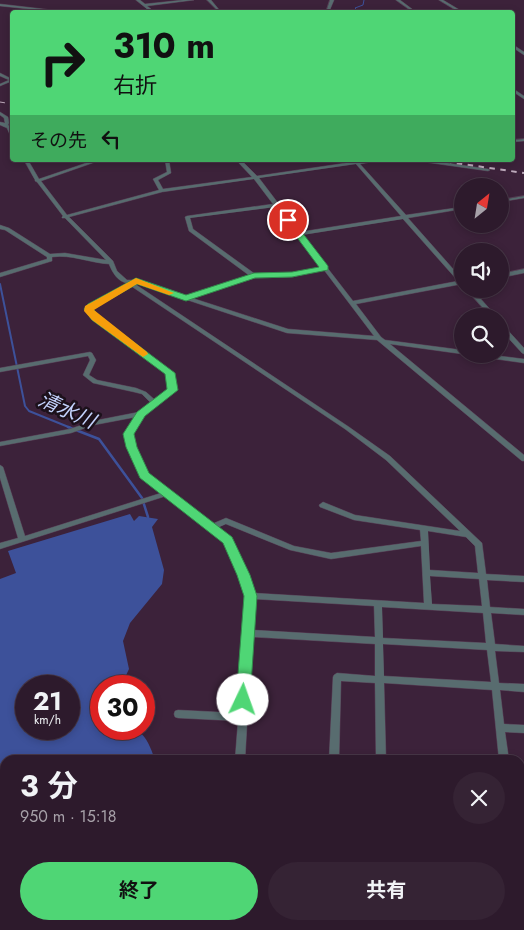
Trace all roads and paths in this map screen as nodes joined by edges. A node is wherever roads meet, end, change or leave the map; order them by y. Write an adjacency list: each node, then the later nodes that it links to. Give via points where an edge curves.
1 (138, 0): 7 (street)
2 (192, 0): 7 (street)
3 (209, 0): 10 (street)
4 (398, 0): 11 (street)
5 (441, 0): 12 (street)
6 (0, 6): 8 (street)
7 (144, 6): 9 (street)
8 (41, 10)
9 (149, 10)
10 (218, 10)
11 (411, 10)
12 (458, 10)
13 (522, 49): 14 (street)
14 (524, 54)
15 (0, 113): 17 (street, via 6,117)
16 (0, 123): 17 (street)
17 (6, 125): 18 (street)
18 (10, 129)
19 (27, 162): 27 (street)
20 (93, 162): 27 (street)
21 (167, 162): 28 (street, via 169,173 155,179)
22 (240, 162): 26 (street)
23 (356, 162): 26 (street); 34 (street)
24 (431, 162): 25 (street)
25 (488, 170)
26 (255, 177): 28 (street); 31 (street)
27 (37, 181): 33 (street)
28 (162, 191): 33 (street)
29 (524, 198): 30 (street)
30 (509, 200)
31 (277, 205): 36 (street); 44 (street, via 187,217 192,230)
32 (454, 209): 34 (street)
33 (64, 217): 38 (street)
34 (405, 217): 36 (street); 41 (street)
35 (0, 227): 37 (street)
36 (299, 234): 39 (street)
37 (49, 256): 38 (street, via 71,255 102,263); 43 (street, via 50,260)
38 (111, 262): 45 (street, via 115,272 126,282)
39 (325, 268): 44 (street, via 292,275); 49 (street)
40 (524, 271): 42 (street)
41 (454, 273)
42 (509, 274)
43 (0, 275)
44 (254, 276): 47 (street)
45 (134, 283): 47 (street); 58 (street, via 88,309 170,373 172,390); 67 (street, via 388,458)
46 (454, 284): 49 (street)
47 (186, 298): 52 (street, via 287,331)
48 (477, 298): 50 (street)
49 (351, 303): 52 (street)
50 (486, 308)
51 (509, 335): 54 (street)
52 (382, 340): 53 (street); 61 (street)
53 (454, 351)
54 (524, 352)
55 (509, 358): 56 (street)
56 (524, 360)
57 (0, 370): 58 (street, via 90,354 93,360 86,375 89,379 144,393)
58 (154, 403): 59 (street)
59 (141, 414): 60 (street); 63 (street, via 128,434 131,447 144,476)
60 (0, 444)
61 (524, 459)
62 (0, 467): 68 (street)
63 (166, 494): 65 (street); 68 (street)
64 (324, 505): 66 (street, via 354,517)
65 (211, 527): 69 (street, via 226,520 293,548 331,556); 74 (street, via 228,540)
66 (424, 529): 67 (street); 69 (street)
67 (469, 536): 72 (street, via 479,545)
68 (22, 539): 70 (street)
69 (424, 542): 71 (street)
70 (0, 546)
71 (427, 573): 72 (street); 76 (street)
72 (482, 576): 73 (street); 77 (street)
73 (524, 579)
74 (250, 596): 75 (street); 79 (street)
75 (378, 605): 76 (street); 80 (street)
76 (428, 607): 77 (street)
77 (488, 611): 78 (street); 81 (street)
78 (524, 612)
79 (247, 633): 80 (street); 87 (street)
80 (378, 640): 81 (street); 83 (street)
81 (491, 647): 82 (street); 84 (street)
82 (524, 649)
83 (380, 680): 84 (street); 91 (street, via 337,677); 92 (street)
84 (495, 686): 85 (street); 88 (street)
85 (524, 688)
86 (178, 714): 87 (street)
87 (242, 717): 90 (street)
88 (500, 728): 89 (street); 93 (street)
89 (524, 730)
90 (240, 755)
91 (334, 755)
92 (381, 755)
93 (503, 755)

